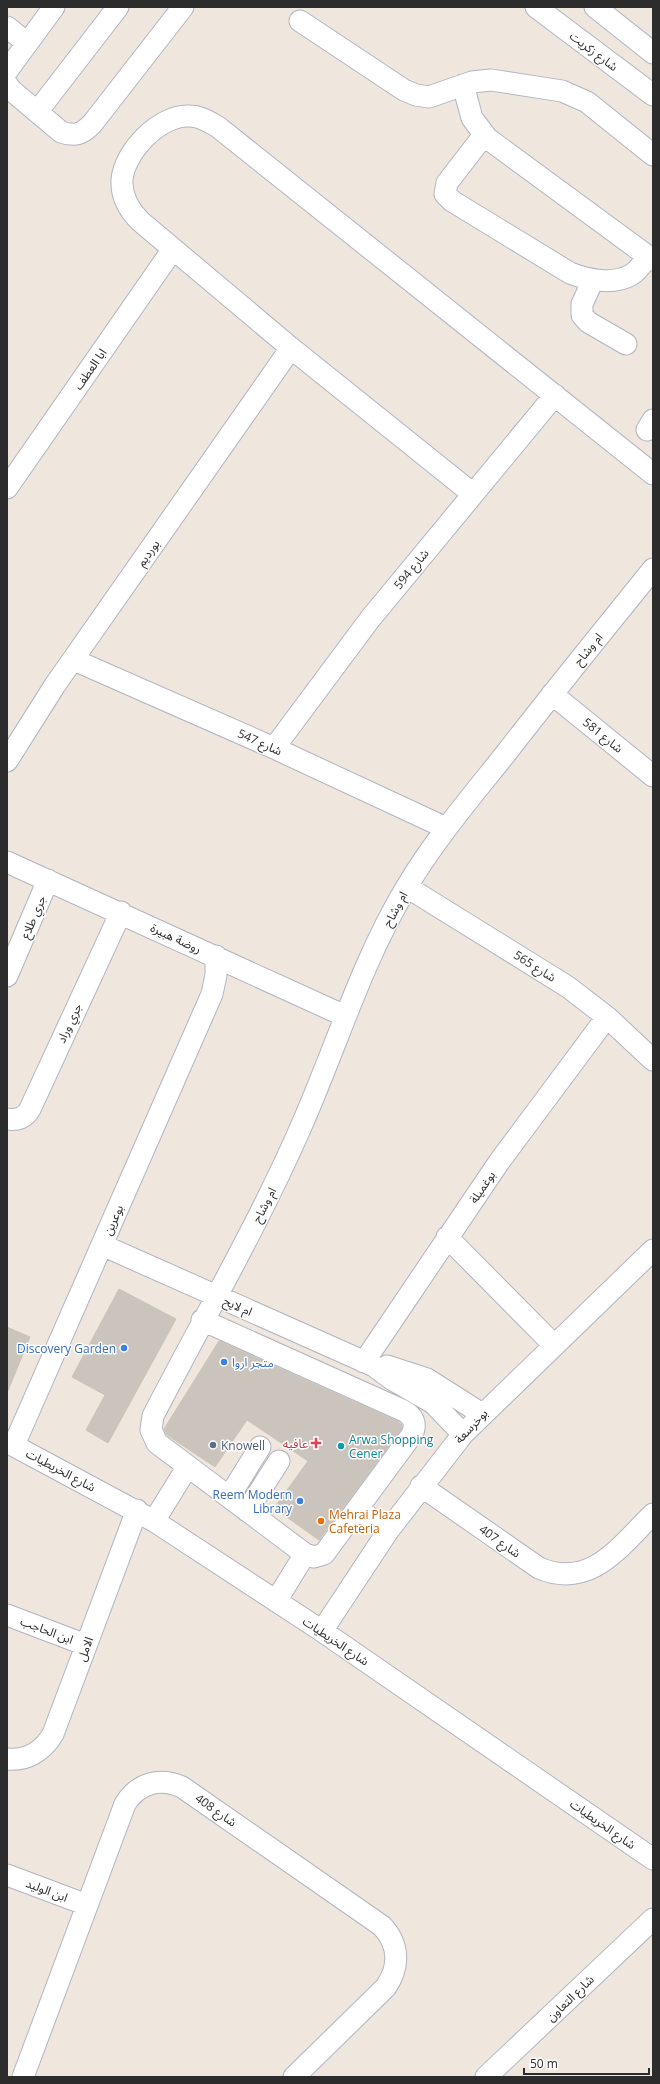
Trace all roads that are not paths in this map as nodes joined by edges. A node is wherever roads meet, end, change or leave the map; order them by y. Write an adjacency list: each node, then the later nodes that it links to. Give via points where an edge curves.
1 (54, 7): 8 (street)
2 (118, 7): 14 (street)
3 (183, 7): 14 (street, via 86,131 78,135 61,132)
4 (536, 7): 13 (street, شارع زكريت)
5 (595, 7): 9 (street)
6 (300, 20): 12 (street, via 404,90 416,95 429,97)
7 (7, 27): 8 (street)
8 (27, 43): 10 (street)
9 (653, 53)
10 (7, 71)
11 (7, 84): 14 (street)
12 (463, 85): 15 (street, via 472,118); 16 (street, via 491,80 562,91 587,102)
13 (653, 95)
14 (37, 112)
15 (484, 135): 18 (street); 19 (street, via 447,183 444,190 448,198 570,273)
16 (653, 155)
17 (173, 249): 21 (street); 22 (street, via 129,210 123,196 122,180 125,165 149,134 160,124 174,117 190,116 205,119 218,127); 24 (street, ابا العطف)
18 (650, 258): 19 (street, via 630,275 611,280)
19 (593, 280): 20 (street, via 582,304 582,315 588,322)
20 (626, 344)
21 (291, 348): 25 (street); 27 (street, بورديم)
22 (555, 395): 23 (street); 25 (street, شارع 594)
23 (653, 474)
24 (7, 488)
25 (473, 494): 29 (street, شارع 594, via 370,618)
26 (653, 569): 28 (street, ام وشاح)
27 (74, 660): 29 (street, شارع 547); 30 (street, بورديم)
28 (552, 694): 31 (street, شارع 581); 32 (street, ام وشاح)
29 (274, 748): 32 (street, شارع 547)
30 (7, 761)
31 (653, 776)
32 (446, 828): 35 (street, ام وشاح)
33 (7, 862): 34 (street, روضة هبيرة)
34 (48, 880): 36 (street, روضة هبيرة); 39 (street, جري طلاع)
35 (407, 887): 41 (street, ام وشاح, via 374,950); 42 (street, شارع 565, via 568,986)
36 (121, 912): 37 (street, روضة هبيرة); 44 (street, جري وراد, via 30,1109 18,1120)
37 (216, 956): 38 (street, روضة هبيرة); 40 (street, بوعرين)
38 (238, 967): 40 (street, بوعرين); 41 (street, روضة هبيرة)
39 (7, 976)
40 (212, 994): 46 (street, بوعرين)
41 (345, 1016): 48 (street, ام وشاح, via 275,1184)
42 (607, 1017): 43 (street, شارع 565); 45 (street, بوغميلة, via 504,1156)
43 (653, 1060)
44 (7, 1119)
45 (448, 1237): 50 (street); 51 (street, بوغميلة)
46 (102, 1245): 48 (street, ام لايح); 54 (street, بوعرين)
47 (653, 1250): 50 (street, بوخرسعة)
48 (215, 1296): 49 (street, ام وشاح); 51 (street, ام لايح)
49 (202, 1320): 57 (street, ام وشاح, via 151,1423 151,1430 157,1443); 60 (street, via 411,1416 414,1420 414,1431)
50 (554, 1345): 52 (street, بوخرسعة)
51 (369, 1364): 52 (street, ام لايح, via 392,1367 427,1379); 53 (street, ام لايح, via 433,1403)
52 (482, 1414): 53 (street, بوخرسعة)
53 (463, 1434): 58 (street, بوخرسعة)
54 (11, 1444): 63 (street, شارع الخريطيات)
55 (260, 1447): 59 (street)
56 (279, 1461): 61 (street)
57 (188, 1466): 59 (street, ام وشاح); 63 (street, الامل)
58 (421, 1486): 62 (street, شارع 407, via 539,1568 557,1574 586,1572 604,1561); 64 (street, بوخرسعة)
59 (229, 1497): 61 (street, ام وشاح)
60 (358, 1509): 64 (street); 65 (street, via 328,1550 320,1556)
61 (248, 1511): 65 (street, ام وشاح)
62 (653, 1514)
63 (146, 1516): 66 (street, شارع الخريطيات); 69 (street, الامل)
64 (388, 1531): 68 (street, بوخرسعة)
65 (306, 1554): 66 (street)
66 (276, 1601): 68 (street, شارع الخريطيات)
67 (7, 1615): 69 (street, ابن الحاجب)
68 (322, 1631): 71 (street, شارع الخريطيات)
69 (86, 1645): 70 (street, الامل, via 48,1743 23,1759)
70 (7, 1759)
71 (653, 1859)
72 (7, 1875): 73 (street, ابن الوليد)
73 (87, 1905): 75 (street, شارع 408); 76 (street, شارع 408, via 128,1800 142,1786 166,1782 182,1787 382,1926 396,1950 396,1969 392,1978 380,1993)
74 (653, 1919): 77 (street, شارع التعاون)
75 (23, 2077)
76 (294, 2077)
77 (486, 2077)

